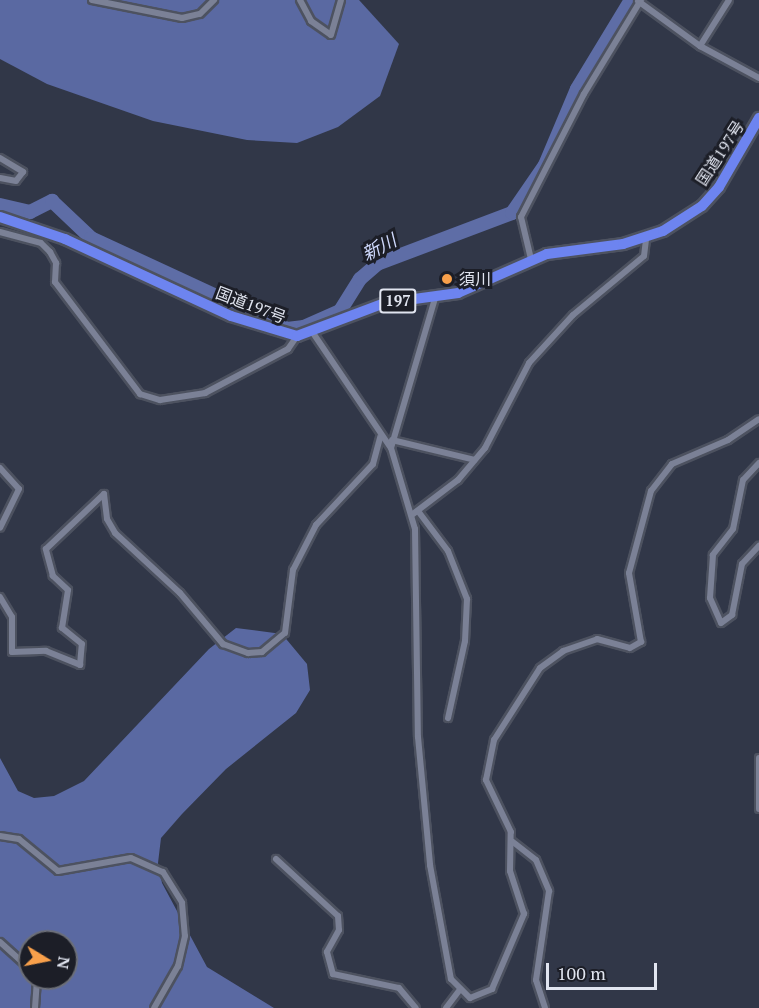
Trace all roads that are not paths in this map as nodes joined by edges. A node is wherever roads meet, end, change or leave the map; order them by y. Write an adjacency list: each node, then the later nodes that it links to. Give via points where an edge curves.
1 (92, 0): 2 (street, via 182,18 200,14)
2 (214, 0)
3 (300, 0): 4 (street, via 311,21 331,36)
4 (341, 0)
5 (729, 0): 7 (street)
6 (639, 1): 7 (street); 15 (street, via 584,94 521,217)
7 (700, 46): 8 (street)
8 (759, 78)
9 (759, 118): 14 (highway, 国道197号 / 197, via 732,168 702,206)
10 (0, 158): 11 (street, via 23,172 16,181)
11 (0, 178)
12 (0, 218): 18 (highway, 国道197号 / 197, via 65,239 231,316)
13 (0, 232): 18 (street, via 41,243 50,252 56,263 55,282 140,394 160,400 205,393 288,349)
14 (646, 239): 15 (highway, 国道197号 / 197); 23 (street, via 644,256 573,315 529,363)
15 (531, 259): 16 (highway, 国道197号 / 197, via 458,293)
16 (436, 295): 17 (highway, 国道197号 / 197, via 385,303); 21 (street)
17 (313, 333): 18 (highway, 国道197号 / 197); 20 (street)
18 (297, 336)
19 (759, 419): 34 (street, via 728,440 672,464 651,491 630,562 629,588 640,642 630,648 597,639 563,651 540,668 494,740 486,780)
20 (380, 437): 22 (street); 29 (street, via 374,464 316,525 293,570 282,640 262,651 248,653 223,644 180,593 115,533 108,523 105,494 46,549 53,576 68,590 62,628 82,644 80,665 46,651 27,656 12,652 12,617)
21 (392, 440): 22 (street); 23 (street)
22 (391, 448): 26 (street)
23 (475, 460): 26 (street)
24 (759, 463): 28 (street, via 746,474 733,529 713,555 710,598 720,623 732,615 745,558)
25 (0, 468): 27 (street, via 19,489)
26 (416, 513): 30 (street, via 448,551 467,599 465,641); 39 (street, via 418,737 430,865 448,969)
27 (0, 528)
28 (759, 546)
29 (0, 597)
30 (448, 718)
31 (759, 759): 32 (street)
32 (759, 809)
33 (0, 836): 41 (street, via 19,839 58,871 131,858 163,872 182,903 185,936 178,966)
34 (513, 842): 39 (street, via 510,872 524,901 521,921 487,994 476,999); 44 (street, via 536,860 549,891 536,980)
35 (276, 860): 42 (street, via 338,916 339,930 327,952 333,974 399,988)
36 (0, 942): 37 (street)
37 (18, 958)
38 (37, 990): 40 (street)
39 (459, 991): 43 (street)
40 (35, 1008)
41 (154, 1008)
42 (416, 1008)
43 (447, 1008)
44 (545, 1008)

